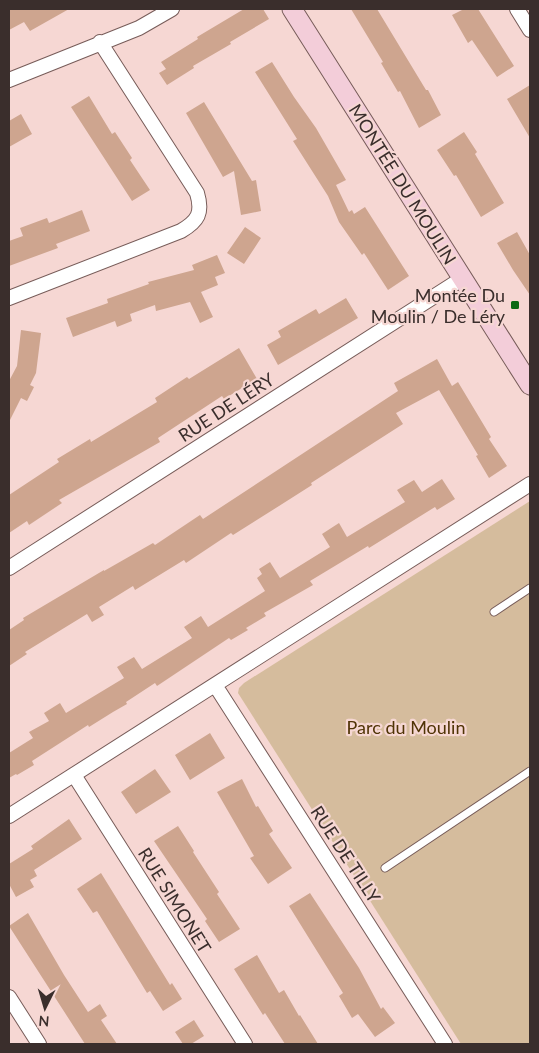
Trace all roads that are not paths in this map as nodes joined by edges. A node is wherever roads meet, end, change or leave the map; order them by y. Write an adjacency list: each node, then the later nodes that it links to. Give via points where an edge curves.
1 (172, 9): 5 (street, via 140,28)
2 (292, 9): 7 (street, MONTÉE DU MOULIN)
3 (517, 9): 4 (street)
4 (530, 30)
5 (100, 42): 6 (street); 8 (street, via 197,193 198,215 193,224 181,231)
6 (9, 80)
7 (462, 278): 9 (street, MONTÉE DU MOULIN); 11 (street, RUE DE LÉRY)
8 (9, 298)
9 (530, 385)
10 (530, 484): 14 (street)
11 (9, 568)
12 (530, 588): 13 (lane)
13 (494, 612)
14 (215, 685): 16 (street); 22 (street, RUE DE TILLY)
15 (530, 771): 18 (lane)
16 (74, 775): 17 (street); 21 (street, RUE SIMONET)
17 (9, 816)
18 (384, 868)
19 (9, 997): 20 (street)
20 (39, 1044)
21 (245, 1044)
22 (445, 1044)

